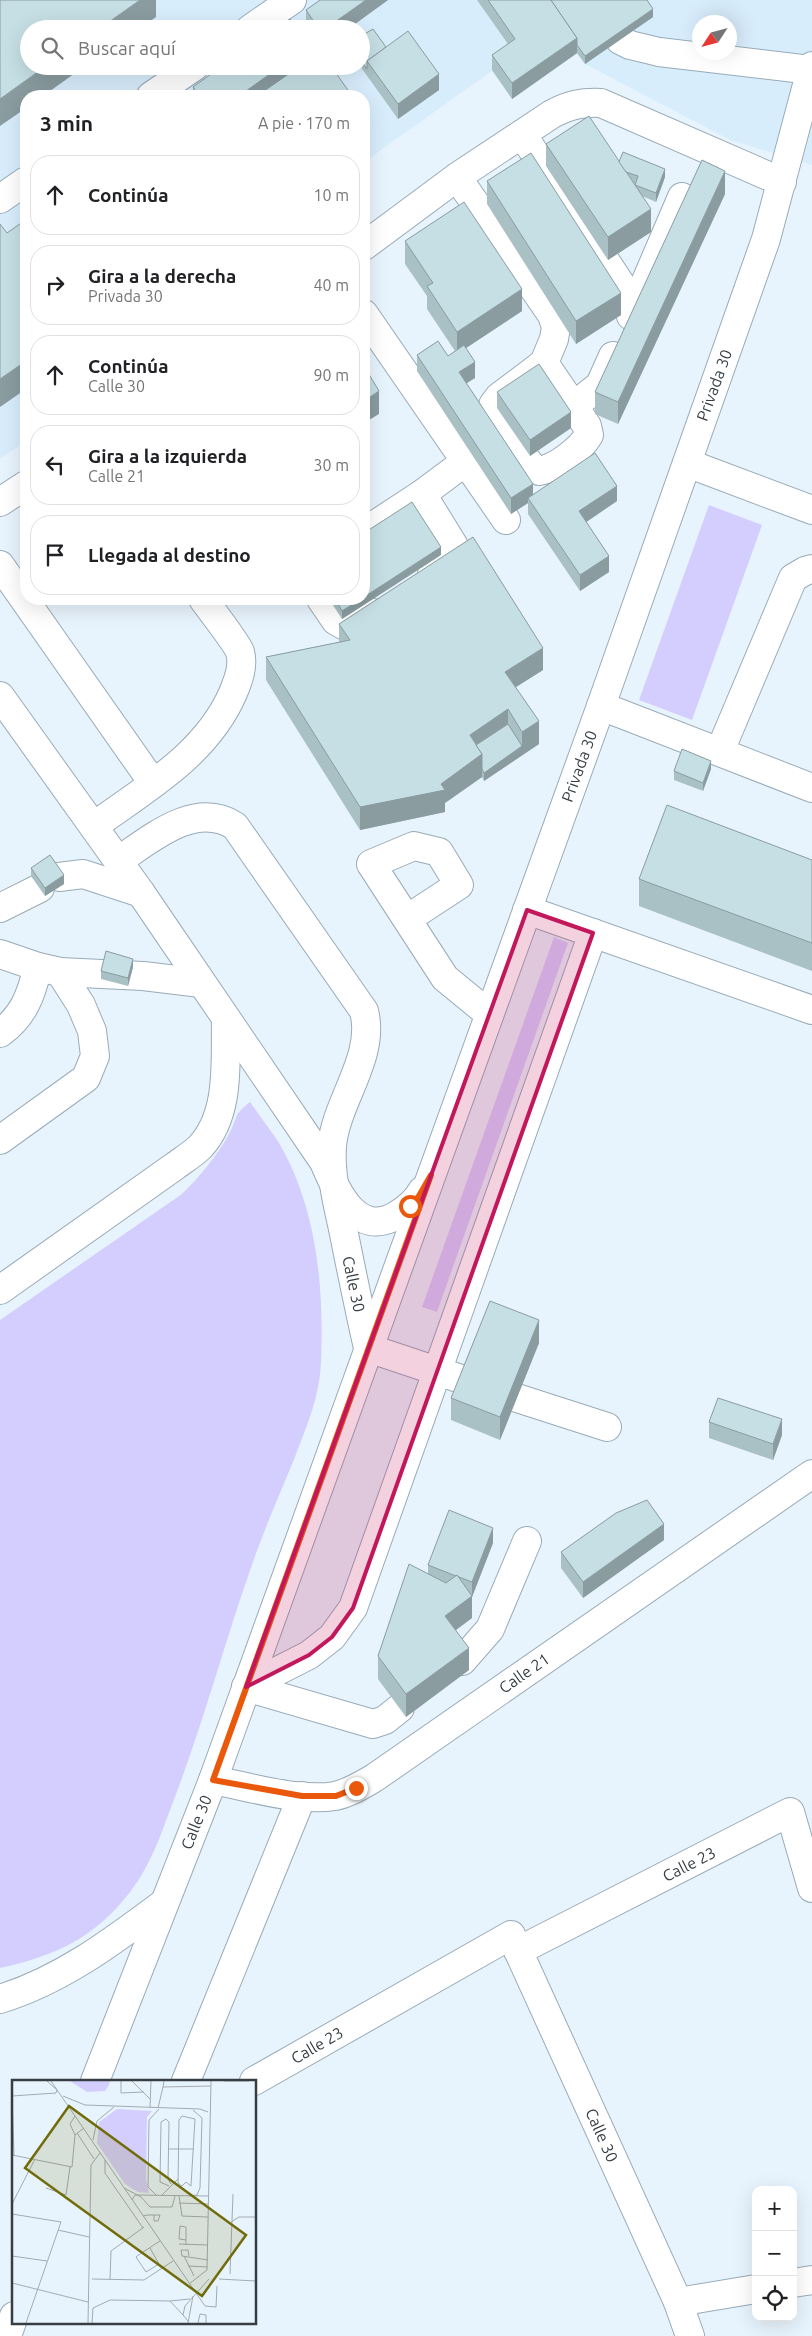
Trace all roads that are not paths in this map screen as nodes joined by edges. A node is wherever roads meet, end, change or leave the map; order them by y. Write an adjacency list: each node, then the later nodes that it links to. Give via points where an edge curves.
1 (292, 0): 2 (street)
2 (263, 20)
3 (620, 40): 4 (street, via 659,52)
4 (811, 68): 9 (street, Privada 30)
5 (182, 75): 6 (street)
6 (160, 90)
7 (522, 134): 8 (street); 9 (street, via 567,106 582,102 601,103); 14 (street)
8 (458, 177): 13 (street); 16 (street, via 552,316 556,327 554,339)
9 (782, 182): 19 (street, Privada 30, via 766,239)
10 (20, 185): 12 (street)
11 (682, 197): 14 (street)
12 (0, 199)
13 (370, 242)
14 (635, 306): 17 (street, via 600,385)
15 (370, 323): 18 (street)
16 (544, 363): 17 (street); 17 (street, via 493,405 495,416 531,466 539,471 548,469 589,436 587,426)
17 (574, 406)
18 (465, 462): 21 (street); 24 (street)
19 (687, 462): 23 (street); 34 (street, Privada 30)
20 (20, 488): 22 (street)
21 (422, 494): 25 (street); 31 (street, via 454,546 456,554 450,562 355,624 345,626 336,621)
22 (0, 502)
23 (812, 510)
24 (506, 520)
25 (370, 528)
26 (0, 564): 28 (street)
27 (812, 570): 36 (street, via 793,578)
28 (20, 593)
29 (29, 605): 37 (street)
30 (207, 605): 37 (street, via 240,651 241,670 225,711 209,735)
31 (325, 605)
32 (0, 696): 35 (street)
33 (0, 705): 35 (street)
34 (601, 706): 36 (street); 43 (street, Privada 30)
35 (25, 732): 39 (street)
36 (720, 751): 38 (street)
37 (153, 783): 39 (street)
38 (808, 786)
39 (94, 826): 40 (street)
40 (118, 861): 41 (street); 55 (street, via 176,824 200,817 223,818 235,826 364,1011 368,1025 365,1044 332,1147)
41 (141, 893): 42 (street, via 83,874 49,883); 48 (street)
42 (0, 908)
43 (527, 910): 45 (street); 50 (street, Privada 30)
44 (407, 919): 50 (street, via 445,978)
45 (593, 933): 49 (street); 58 (street)
46 (0, 954): 47 (street)
47 (49, 970): 48 (street); 52 (street, via 12,1025); 53 (street, via 81,1005 92,1031 95,1056 86,1078)
48 (201, 983): 51 (street)
49 (812, 1010)
50 (489, 1014): 54 (street, Privada 30)
51 (226, 1020): 55 (street, via 324,1162); 56 (street, via 221,1105 215,1125 200,1146)
52 (0, 1033)
53 (0, 1140)
54 (431, 1175): 55 (street, via 410,1206 379,1222 360,1218); 57 (street, Privada 30)
55 (335, 1189): 57 (street, Calle 30)
56 (0, 1290)
57 (368, 1348): 58 (street); 65 (street, Calle 30)
58 (436, 1371): 59 (street); 65 (street, via 353,1608 332,1637 309,1655)
59 (467, 1381)
60 (517, 1398): 61 (street)
61 (607, 1428)
62 (812, 1474): 68 (street, Calle 21, via 374,1778 336,1796)
63 (527, 1541): 64 (street, via 490,1629)
64 (462, 1661)
65 (246, 1687): 66 (street, via 373,1724 385,1720); 67 (street, Calle 30)
66 (400, 1708)
67 (213, 1780): 68 (street, Calle 21); 70 (street, Calle 30)
68 (302, 1796): 74 (street)
69 (812, 1888): 71 (street, Calle 23, via 790,1812)
70 (164, 1903): 72 (street, via 87,1958 31,1988); 73 (street, Calle 30)
71 (515, 1943): 75 (street, Calle 23); 79 (street, Calle 30)
72 (0, 1998)
73 (103, 2079)
74 (186, 2080)
75 (256, 2080)
76 (812, 2280): 77 (street)
77 (797, 2282)
78 (752, 2291): 79 (street)
79 (678, 2302): 82 (street, Calle 30)
80 (12, 2322): 81 (street)
81 (7, 2336)
82 (690, 2336)

